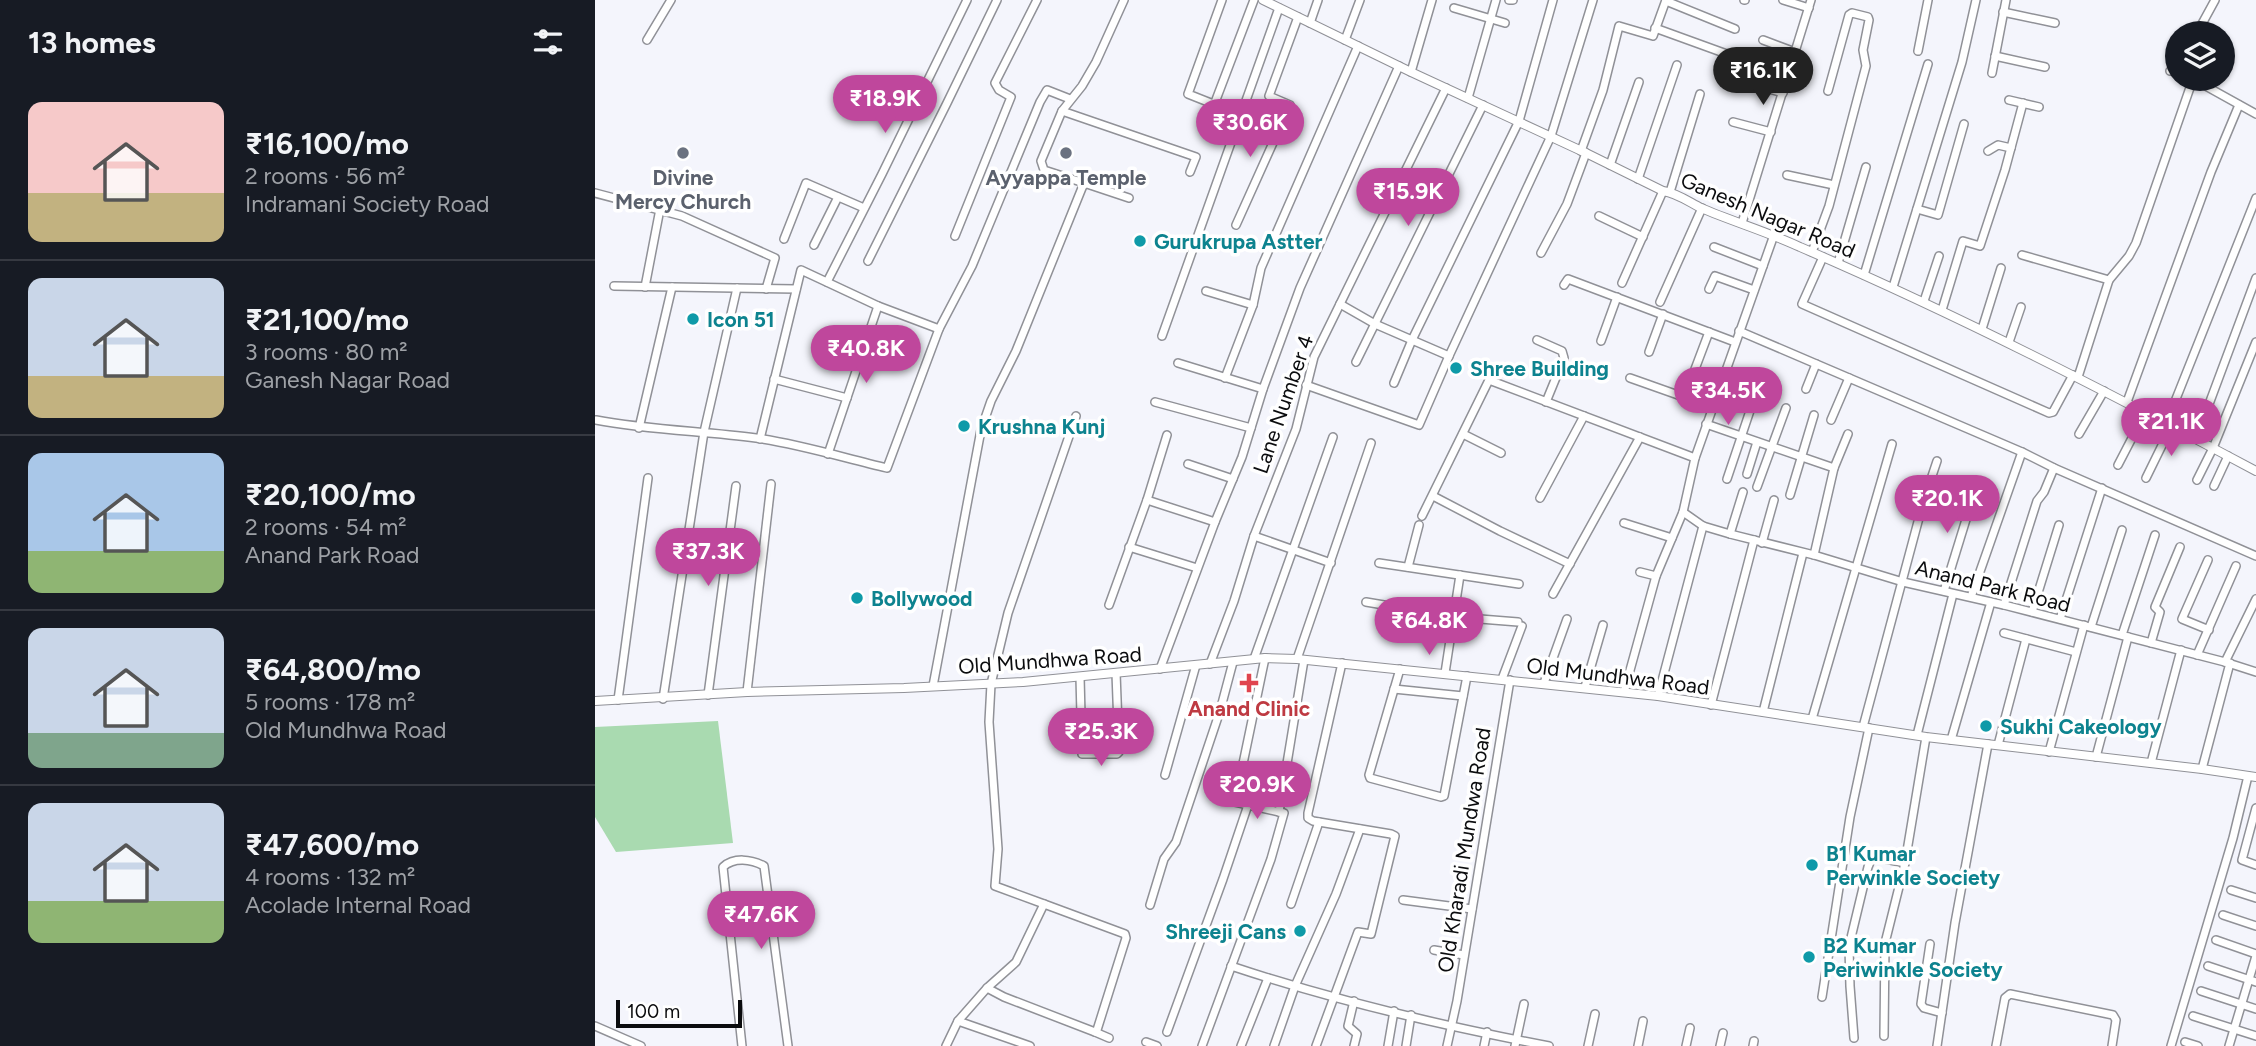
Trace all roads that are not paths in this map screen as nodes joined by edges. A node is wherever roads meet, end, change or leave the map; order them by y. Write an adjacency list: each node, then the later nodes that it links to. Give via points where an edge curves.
1 (671, 0): 33 (street)
2 (967, 0): 86 (street)
3 (997, 0): 104 (street)
4 (1037, 0): 94 (street, via 995,83 1011,97)
5 (1124, 0): 56 (street, via 1096,62)
6 (1222, 0): 59 (street, via 1188,93)
7 (1254, 0): 59 (street)
8 (1263, 0): 21 (street, Ganesh Nagar Road)
9 (1318, 0): 28 (street)
10 (1360, 0): 34 (street)
11 (1432, 0): 45 (street)
12 (1496, 0): 26 (street)
13 (1553, 0): 66 (street)
14 (1593, 0): 70 (street)
15 (1666, 0): 31 (street); 32 (street)
16 (1783, 0): 22 (street)
17 (1928, 0): 37 (street)
18 (1976, 0): 89 (street)
19 (2006, 0): 24 (street)
20 (2215, 0): 27 (street)
21 (1277, 4): 25 (street, Ganesh Nagar Road); 65 (street)
22 (1810, 4): 38 (street)
23 (1454, 8): 26 (street)
24 (2003, 12): 30 (street); 39 (street)
25 (1298, 17): 28 (street, Ganesh Nagar Road); 92 (street, via 1269,96 1290,105)
26 (1490, 19): 29 (street); 55 (street)
27 (2204, 21)
28 (1310, 23): 34 (street, Ganesh Nagar Road)
29 (1506, 23)
30 (2055, 23)
31 (1655, 28): 40 (street); 73 (street, via 1653,36 1619,26)
32 (1735, 29)
33 (647, 40)
34 (1345, 40): 36 (street, Ganesh Nagar Road)
35 (1763, 40): 38 (street)
36 (1359, 46): 43 (street, Ganesh Nagar Road); 128 (street, via 1261,268)
37 (1918, 51)
38 (1795, 52): 53 (street)
39 (1995, 56): 44 (street); 46 (street)
40 (1735, 57)
41 (1928, 64): 108 (street)
42 (1677, 65): 78 (street)
43 (1399, 66): 45 (street, Ganesh Nagar Road); 159 (street, via 1300,288)
44 (2045, 67)
45 (1411, 72): 49 (street, Ganesh Nagar Road)
46 (1992, 73)
47 (1639, 82): 74 (street)
48 (1748, 83): 53 (street)
49 (1446, 88): 55 (street, Ganesh Nagar Road); 127 (street, Lane Number 4)
50 (2189, 91): 110 (street, via 2136,243)
51 (2214, 91): 61 (street)
52 (1828, 92): 80 (street, via 1849,15 1868,17 1863,50 1866,66)
53 (1783, 93): 69 (street)
54 (1700, 94): 81 (street)
55 (1468, 98): 60 (street, Ganesh Nagar Road)
56 (1070, 99): 63 (street); 134 (street, via 1047,90 1039,102 972,266)
57 (2009, 100): 58 (street)
58 (2022, 103): 62 (street); 71 (street)
59 (1215, 104): 65 (street)
60 (1483, 105): 66 (street, Ganesh Nagar Road); 133 (street)
61 (2239, 105): 64 (street); 165 (street)
62 (2039, 107)
63 (1062, 111): 76 (street, via 1196,157); 79 (street, via 1041,165)
64 (2256, 114)
65 (1241, 115): 138 (street)
66 (1519, 121): 70 (street, Ganesh Nagar Road); 139 (street)
67 (1733, 122): 69 (street)
68 (1964, 124): 89 (street, via 1938,215)
69 (1770, 132): 91 (street)
70 (1551, 136): 73 (street, Ganesh Nagar Road); 146 (street)
71 (2011, 149): 72 (street, via 1998,145); 131 (street, via 1980,246 1963,241)
72 (1988, 151)
73 (1583, 152): 74 (street, Ganesh Nagar Road); 100 (street, via 1567,204)
74 (1610, 165): 78 (street, Ganesh Nagar Road)
75 (1866, 167): 105 (street)
76 (1190, 172)
77 (1787, 175): 80 (street)
78 (1638, 179): 81 (street, Ganesh Nagar Road)
79 (1084, 183): 84 (street); 295 (street, via 981,430)
80 (1835, 185): 99 (street)
81 (1666, 192): 87 (street, Ganesh Nagar Road); 95 (street)
82 (595, 193): 88 (street)
83 (838, 197): 86 (street); 96 (street, via 806,183); 97 (street)
84 (1129, 198)
85 (2256, 198): 175 (street)
86 (864, 208): 111 (street)
87 (1702, 208): 91 (street, Ganesh Nagar Road); 125 (street)
88 (660, 209): 115 (street); 119 (street, via 775,258)
89 (1917, 209): 117 (street)
90 (1599, 216): 95 (street)
91 (1742, 223): 93 (street, Ganesh Nagar Road)
92 (1236, 225)
93 (1774, 235): 99 (street, Ganesh Nagar Road); 106 (street)
94 (955, 236)
95 (1643, 237): 112 (street)
96 (784, 239)
97 (814, 245)
98 (1714, 247): 106 (street)
99 (1812, 252): 103 (street, Ganesh Nagar Road)
100 (1541, 253)
101 (2022, 255): 110 (street)
102 (1939, 256): 126 (street)
103 (1823, 257): 105 (street, Ganesh Nagar Road); 150 (street, via 1802,304 2049,413)
104 (868, 261)
105 (1838, 263): 108 (street, Ganesh Nagar Road)
106 (1763, 266): 122 (street)
107 (2001, 268): 135 (street)
108 (1864, 275): 117 (street, Ganesh Nagar Road)
109 (2256, 278): 187 (street)
110 (2109, 280): 150 (street)
111 (827, 282): 120 (street, via 801,270); 129 (street)
112 (1622, 283)
113 (1564, 285): 124 (street, via 1568,279)
114 (614, 286): 115 (street)
115 (645, 287): 116 (street)
116 (672, 287): 118 (street); 176 (street)
117 (1893, 287): 126 (street, Ganesh Nagar Road)
118 (737, 288): 119 (street); 178 (street)
119 (765, 289): 120 (street)
120 (796, 289): 155 (street)
121 (1709, 289): 122 (street, via 1715,276)
122 (1754, 290): 136 (street)
123 (1206, 291): 128 (street)
124 (1618, 297): 132 (street); 141 (street)
125 (1660, 302)
126 (1924, 302): 131 (street, Ganesh Nagar Road)
127 (1340, 304): 133 (street); 158 (street, Lane Number 4)
128 (1253, 305): 151 (street)
129 (878, 306): 134 (street); 162 (street)
130 (2021, 307): 143 (street)
131 (1942, 310): 135 (street, Ganesh Nagar Road)
132 (1663, 314): 137 (street); 145 (street)
133 (1375, 324): 139 (street); 147 (street)
134 (939, 329): 195 (street, via 887,468)
135 (1982, 329): 143 (street, Ganesh Nagar Road)
136 (1739, 331): 142 (street); 149 (street)
137 (1709, 332): 142 (street); 152 (street)
138 (1161, 336)
139 (1412, 340): 146 (street); 156 (street)
140 (1537, 340): 164 (street, via 1562,351 1564,358)
141 (1601, 341)
142 (1735, 342): 166 (street)
143 (2009, 342): 150 (street, Ganesh Nagar Road)
144 (2256, 343): 192 (street)
145 (1649, 352)
146 (1448, 356): 158 (street, via 1419,425)
147 (1356, 362)
148 (1178, 363): 151 (street)
149 (1815, 364): 154 (street); 160 (street)
150 (2076, 376): 161 (street, Ganesh Nagar Road)
151 (1226, 377): 159 (street)
152 (1692, 377)
153 (1630, 378): 166 (street)
154 (1849, 378): 172 (street); 193 (street)
155 (774, 379): 162 (street); 186 (street)
156 (1394, 383)
157 (1759, 384): 183 (street)
158 (1306, 385): 232 (street, Lane Number 4, via 1296,429)
159 (1263, 389): 177 (street)
160 (1806, 389)
161 (2104, 391): 165 (street, Ganesh Nagar Road); 179 (street)
162 (847, 398): 195 (street)
163 (1155, 402): 177 (street)
164 (1546, 402): 171 (street); 180 (street, via 1489,380)
165 (2127, 402): 168 (street, Ganesh Nagar Road)
166 (1712, 407): 174 (street)
167 (1786, 408): 191 (street)
168 (2145, 413): 175 (street, Ganesh Nagar Road); 201 (street)
169 (1814, 415): 197 (street)
170 (1076, 416): 294 (street, via 1008,613)
171 (1584, 416): 185 (street); 220 (street)
172 (1831, 420)
173 (596, 421): 176 (street)
174 (1706, 424): 183 (street); 198 (street)
175 (2169, 425): 187 (street, Ganesh Nagar Road); 207 (street)
176 (639, 428): 178 (street)
177 (1251, 428): 208 (street)
178 (704, 432): 186 (street); 303 (street)
179 (2079, 433)
180 (1463, 434): 194 (street); 219 (street)
181 (1848, 434): 202 (street)
182 (1167, 435): 221 (street)
183 (1740, 436): 188 (street); 209 (street)
184 (1333, 437): 238 (street)
185 (1640, 437): 198 (street); 245 (street)
186 (760, 439): 195 (street)
187 (2196, 439): 192 (street, Ganesh Nagar Road)
188 (1757, 442): 191 (street); 205 (street)
189 (1371, 443): 243 (street)
190 (1892, 444): 249 (street)
191 (1773, 447): 197 (street); 213 (street)
192 (2213, 448): 196 (street, Ganesh Nagar Road); 210 (street)
193 (2022, 452): 203 (street); 257 (street)
194 (1501, 453)
195 (828, 454)
196 (2228, 456): 204 (street, Ganesh Nagar Road); 214 (street)
197 (1801, 457): 202 (street); 218 (street)
198 (1695, 458): 223 (street)
199 (1937, 461): 253 (street)
200 (1188, 464): 208 (street)
201 (2117, 465)
202 (1834, 468): 240 (street)
203 (2054, 468): 216 (street); 262 (street, via 2037,501)
204 (2256, 470)
205 (1747, 474)
206 (648, 478): 304 (street)
207 (2146, 478)
208 (1233, 479): 225 (street)
209 (1727, 479)
210 (2197, 480)
211 (771, 484): 298 (street)
212 (736, 486): 300 (street)
213 (1757, 486)
214 (2214, 486)
215 (1976, 487): 255 (street)
216 (2102, 488): 241 (street); 266 (street)
217 (1742, 492): 231 (street)
218 (1790, 495)
219 (1433, 496): 224 (street); 245 (street)
220 (1540, 498)
221 (1147, 500): 225 (street); 236 (street)
222 (1774, 500): 235 (street)
223 (1683, 512): 229 (street, Anand Park Road); 234 (street)
224 (1422, 516)
225 (1215, 522): 248 (street)
226 (1624, 523): 234 (street)
227 (1419, 525): 247 (street)
228 (2059, 525): 263 (street)
229 (1703, 526): 231 (street, Anand Park Road); 302 (street)
230 (2122, 530): 268 (street)
231 (1730, 534): 235 (street, Anand Park Road)
232 (1254, 536): 238 (street); 283 (street, Lane Number 4)
233 (2155, 536): 271 (street)
234 (1672, 538): 252 (street)
235 (1758, 541): 239 (street, Anand Park Road); 306 (street)
236 (1129, 547): 248 (street); 261 (street)
237 (2180, 547): 273 (street, via 2155,607 2160,612)
238 (1293, 550): 243 (street); 278 (street)
239 (1803, 553): 240 (street, Anand Park Road); 307 (street)
240 (1814, 555): 249 (street, Anand Park Road)
241 (2256, 556)
242 (2208, 560): 269 (street, via 2182,619)
243 (1331, 563): 279 (street)
244 (1378, 563): 247 (street)
245 (1570, 564): 256 (street)
246 (2236, 566): 269 (street)
247 (1408, 567): 251 (street)
248 (1197, 568): 285 (street)
249 (1855, 568): 253 (street, Anand Park Road); 308 (street)
250 (1640, 572): 252 (street)
251 (1460, 575): 254 (street); 264 (street)
252 (1656, 576): 299 (street)
253 (1903, 582): 255 (street, Anand Park Road); 309 (street)
254 (1519, 584)
255 (1948, 592): 257 (street, Anand Park Road); 310 (street)
256 (1553, 594)
257 (1971, 597): 259 (street, Anand Park Road)
258 (2256, 599): 282 (street)
259 (1991, 601): 262 (street, Anand Park Road); 311 (street)
260 (1366, 602): 264 (street)
261 (1109, 605)
262 (2004, 605): 263 (street, Anand Park Road)
263 (2032, 612): 266 (street, Anand Park Road)
264 (1455, 617): 289 (street); 292 (street, Old Kharadi Mundwa Road, via 1520,624)
265 (1567, 619): 293 (street)
266 (2060, 619): 268 (street, Anand Park Road)
267 (1604, 625): 296 (street)
268 (2087, 626): 271 (street, Anand Park Road); 275 (street)
269 (2209, 630): 276 (street)
270 (2004, 633): 272 (street)
271 (2125, 636): 273 (street, Anand Park Road); 315 (street)
272 (2026, 639): 275 (street); 313 (street)
273 (2151, 643): 274 (street, Anand Park Road)
274 (2181, 650): 276 (street, Anand Park Road); 316 (street)
275 (2076, 652): 314 (street)
276 (2197, 654): 282 (street, Anand Park Road)
277 (1265, 658): 278 (street, Old Mundhwa Road); 279 (street, Old Mundhwa Road); 321 (street, via 1235,802)
278 (1254, 659): 280 (street, Old Mundhwa Road)
279 (1301, 659): 281 (street, Old Mundhwa Road); 323 (street)
280 (1233, 662): 283 (street, Old Mundhwa Road); 334 (street, via 1176,842 1164,859)
281 (1342, 663): 286 (street, Old Mundhwa Road); 324 (street, via 1308,813 1308,818)
282 (2228, 663): 287 (street, Anand Park Road); 318 (street)
283 (1210, 664): 284 (street, Old Mundhwa Road)
284 (1196, 665): 285 (street, Old Mundhwa Road); 319 (street)
285 (1160, 669): 288 (street, Old Mundhwa Road)
286 (1400, 669): 289 (street, Old Mundhwa Road); 297 (street)
287 (2255, 669)
288 (1116, 673): 291 (street, Old Mundhwa Road); 291 (street, via 1117,754 1082,754)
289 (1445, 673): 290 (street, Old Mundhwa Road)
290 (1467, 676): 292 (street, Old Mundhwa Road); 301 (street)
291 (1080, 677): 294 (street, Old Mundhwa Road)
292 (1506, 679): 293 (street, Old Mundhwa Road); 335 (street, Old Kharadi Mundwa Road)
293 (1544, 683): 296 (street, Old Mundhwa Road)
294 (991, 684): 295 (street, Old Mundhwa Road); 332 (street, via 995,886)
295 (933, 686): 298 (street, Old Mundhwa Road)
296 (1585, 687): 299 (street, Old Mundhwa Road)
297 (1394, 689): 301 (street); 301 (street, via 1370,778 1437,797 1444,796)
298 (747, 692): 300 (street, Old Mundhwa Road)
299 (1624, 692): 302 (street, Old Mundhwa Road)
300 (708, 695): 303 (street, Old Mundhwa Road)
301 (1463, 696)
302 (1658, 696): 306 (street, Old Mundhwa Road)
303 (663, 699): 304 (street, Old Mundhwa Road)
304 (618, 700): 305 (street, Old Mundhwa Road)
305 (595, 702)
306 (1711, 705): 307 (street, Old Mundhwa Road)
307 (1763, 712): 308 (street, Old Mundhwa Road)
308 (1812, 719): 309 (street, Old Mundhwa Road)
309 (1866, 728): 310 (street, Old Mundhwa Road); 351 (street)
310 (1921, 736): 311 (street, Old Mundhwa Road); 327 (street)
311 (1951, 740): 312 (street, Old Mundhwa Road)
312 (1988, 744): 313 (street, Old Mundhwa Road); 357 (street)
313 (1998, 745): 314 (street, Old Mundhwa Road)
314 (2049, 752): 315 (street, Old Mundhwa Road)
315 (2096, 757): 316 (street, Old Mundhwa Road)
316 (2151, 763): 318 (street, Old Mundhwa Road)
317 (2256, 766): 320 (street)
318 (2202, 769): 320 (street, Old Mundhwa Road)
319 (1165, 775)
320 (2252, 777): 401 (street)
321 (1248, 805): 323 (street); 368 (street)
322 (2256, 808): 325 (street)
323 (1279, 812): 343 (street, via 1285,813 1271,859)
324 (1319, 822): 326 (street); 333 (street)
325 (2254, 826): 328 (street, via 2242,860)
326 (1360, 829): 347 (street); 350 (street, via 1395,836 1371,934 1358,932)
327 (1905, 863): 371 (street, via 1885,943); 374 (street, via 1876,857 1868,867 1849,946)
328 (2256, 865)
329 (2231, 890): 330 (street)
330 (2256, 898)
331 (1403, 900): 335 (street)
332 (1044, 904): 348 (street, via 1016,962); 367 (street, via 1125,934)
333 (1291, 904)
334 (1150, 905)
335 (1472, 909): 341 (street, Old Kharadi Mundwa Road)
336 (2224, 915): 337 (street)
337 (2256, 926)
338 (2216, 940): 342 (street)
339 (1930, 944): 357 (street, via 1921,1004)
340 (1434, 950): 341 (street)
341 (1464, 955): 363 (street, Old Kharadi Mundwa Road)
342 (2256, 955): 346 (street)
343 (1231, 965): 345 (street); 384 (street)
344 (2208, 966): 346 (street)
345 (1268, 978): 347 (street); 385 (street)
346 (2252, 981): 354 (street)
347 (1294, 986): 350 (street); 386 (street)
348 (987, 988): 361 (street); 367 (street)
349 (2200, 991): 354 (street)
350 (1335, 996): 352 (street); 387 (street)
351 (1822, 997)
352 (1354, 1001): 356 (street); 388 (street, via 1348,1026 1357,1034)
353 (1524, 1004): 376 (street)
354 (2241, 1005): 355 (street); 366 (street)
355 (2256, 1009)
356 (1394, 1011): 359 (street); 389 (street)
357 (1942, 1013): 398 (street)
358 (1595, 1014): 394 (street)
359 (1411, 1015): 363 (street); 390 (street)
360 (2193, 1016): 366 (street)
361 (958, 1021): 381 (street); 382 (street)
362 (1643, 1021): 395 (street)
363 (1452, 1025): 369 (street); 391 (street, Old Kharadi Mundwa Road)
364 (595, 1026): 378 (street)
365 (1690, 1028): 396 (street)
366 (2234, 1030): 372 (street); 403 (street)
367 (1095, 1032): 373 (street)
368 (1167, 1032)
369 (1487, 1032): 376 (street); 392 (street)
370 (1723, 1033): 397 (street)
371 (1884, 1035)
372 (2256, 1036)
373 (1109, 1038)
374 (1854, 1038)
375 (1146, 1042): 383 (street)
376 (1516, 1042): 393 (street)
377 (2185, 1042): 402 (street)
378 (641, 1046)
379 (743, 1046): 380 (street, via 723,867 741,860 764,866)
380 (788, 1046)
381 (946, 1046)
382 (1030, 1046)
383 (1157, 1046)
384 (1202, 1046)
385 (1241, 1046)
386 (1274, 1046)
387 (1317, 1046)
388 (1354, 1046)
389 (1388, 1046)
390 (1406, 1046)
391 (1447, 1046)
392 (1484, 1046)
393 (1547, 1046)
394 (1588, 1046)
395 (1637, 1046)
396 (1686, 1046)
397 (1720, 1046)
398 (1937, 1046)
399 (1996, 1046): 400 (street, via 2005,998 2010,994 2113,1015)
400 (2112, 1046)
401 (2171, 1046)
402 (2198, 1046)
403 (2229, 1046)

